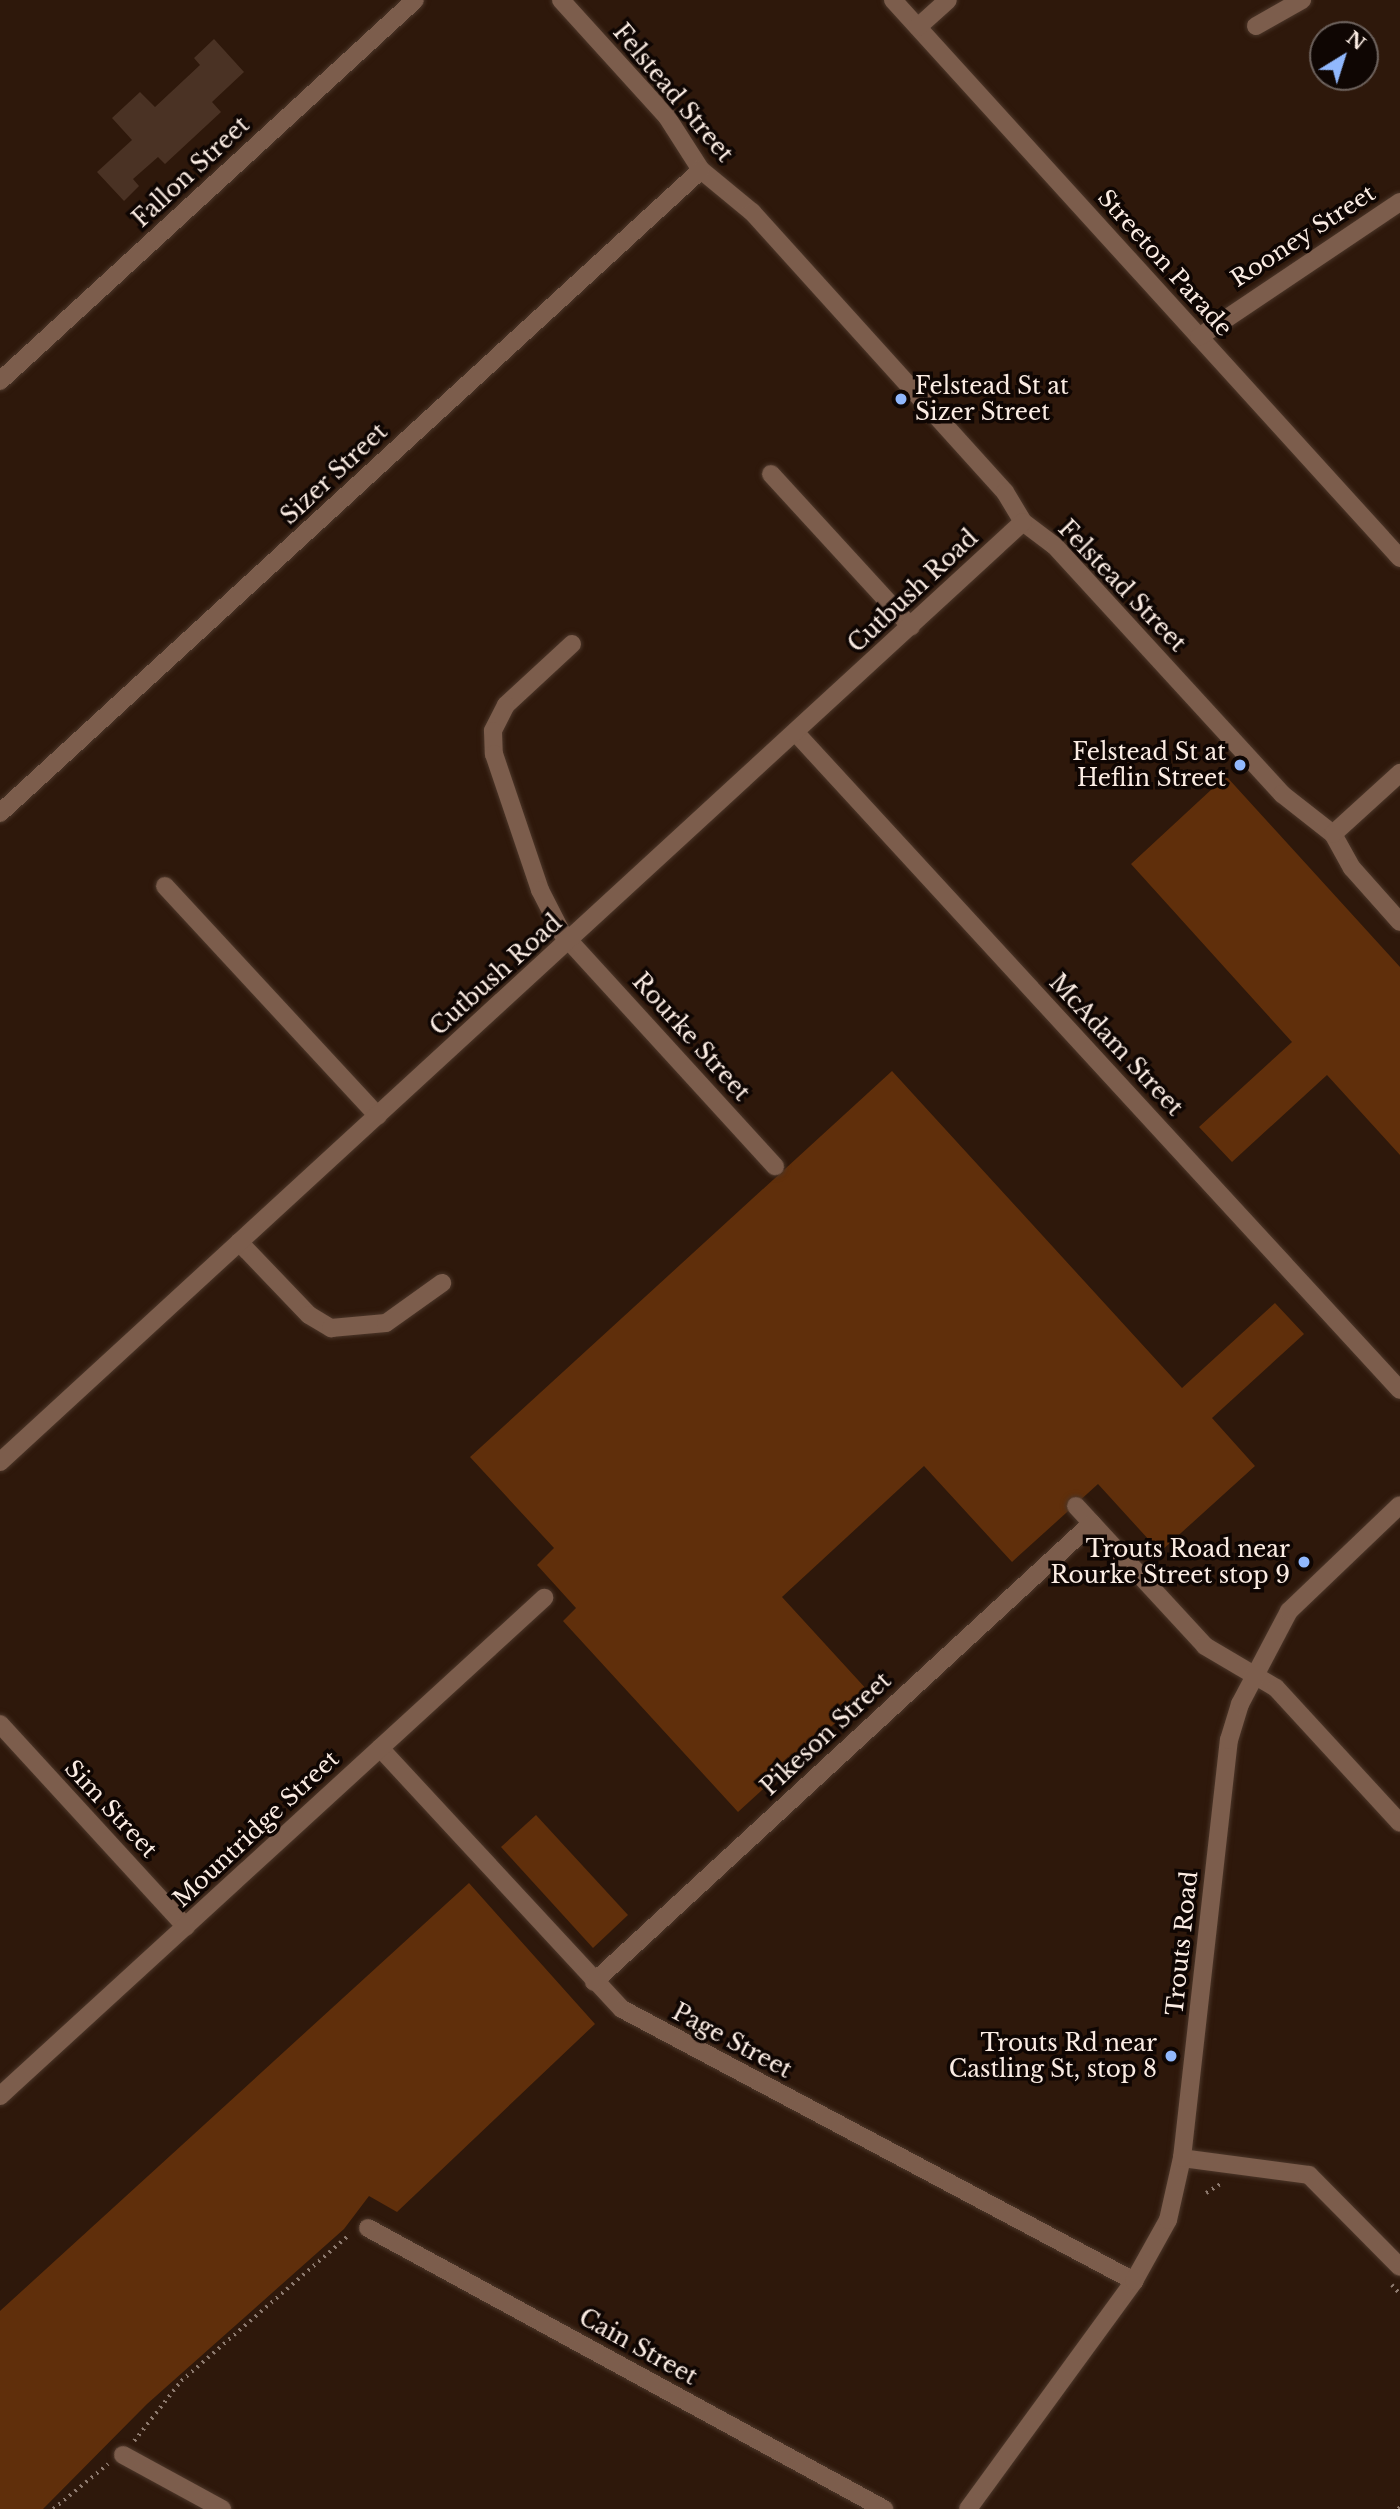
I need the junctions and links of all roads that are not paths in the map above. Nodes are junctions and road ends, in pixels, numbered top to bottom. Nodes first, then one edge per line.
1 (415, 0) edge
2 (561, 0) edge
3 (893, 0) edge
4 (948, 0) edge
5 (1302, 0) edge
6 (1256, 26) dead end
7 (918, 27) junction
8 (701, 170) junction
9 (1400, 202) edge
10 (1199, 337) junction
11 (0, 381) edge
12 (771, 474) dead end
13 (1023, 522) junction
14 (1400, 558) edge
15 (911, 627) junction
16 (572, 644) dead end
17 (796, 733) junction
18 (1400, 773) edge
19 (0, 813) edge
20 (1333, 834) junction
21 (165, 886) dead end
22 (1400, 922) edge
23 (570, 942) junction
24 (378, 1116) junction
25 (775, 1166) dead end
26 (239, 1242) junction
27 (442, 1283) dead end
28 (1400, 1390) edge
29 (0, 1462) edge
30 (1400, 1505) edge
31 (1076, 1506) dead end
32 (1092, 1523) junction
33 (544, 1598) dead end
34 (1252, 1674) junction
35 (0, 1724) edge
36 (380, 1748) junction
37 (1400, 1823) edge
38 (186, 1927) junction
39 (594, 1982) junction
40 (0, 2096) edge
41 (1182, 2158) junction
42 (369, 2228) road end
43 (1400, 2267) edge
44 (1134, 2281) junction
45 (123, 2455) road end
46 (222, 2509) edge
47 (884, 2509) edge
48 (968, 2509) edge

1 - 11 street, Fallon Street
2 - 8 street, Felstead Street
3 - 7 street, Streeton Parade
4 - 7 street
5 - 6 street
7 - 10 street, Streeton Parade
8 - 13 street, Felstead Street
8 - 19 street, Sizer Street
9 - 10 street, Rooney Street
10 - 14 street, Streeton Parade
12 - 15 street
13 - 15 street, Cutbush Road
13 - 20 street, Felstead Street
15 - 17 street, Cutbush Road
16 - 23 street, Rourke Street
17 - 23 street, Cutbush Road
17 - 28 street, McAdam Street
18 - 20 street
20 - 22 street, Felstead Street
21 - 24 street
23 - 24 street, Cutbush Road
23 - 25 street, Rourke Street
24 - 26 street, Cutbush Road
26 - 27 street
26 - 29 street, Cutbush Road
30 - 34 street, Trouts Road
31 - 32 street
32 - 34 street
32 - 39 street, Pikeson Street
33 - 36 street, Mountridge Street
34 - 37 street
34 - 41 street, Trouts Road
35 - 38 street, Sim Street
36 - 38 street, Mountridge Street
36 - 39 street, Page Street
38 - 40 street, Mountridge Street
39 - 44 street, Page Street
41 - 43 street
41 - 44 street, Trouts Road
42 - 47 street, Cain Street
44 - 48 street, Trouts Road
45 - 46 street

